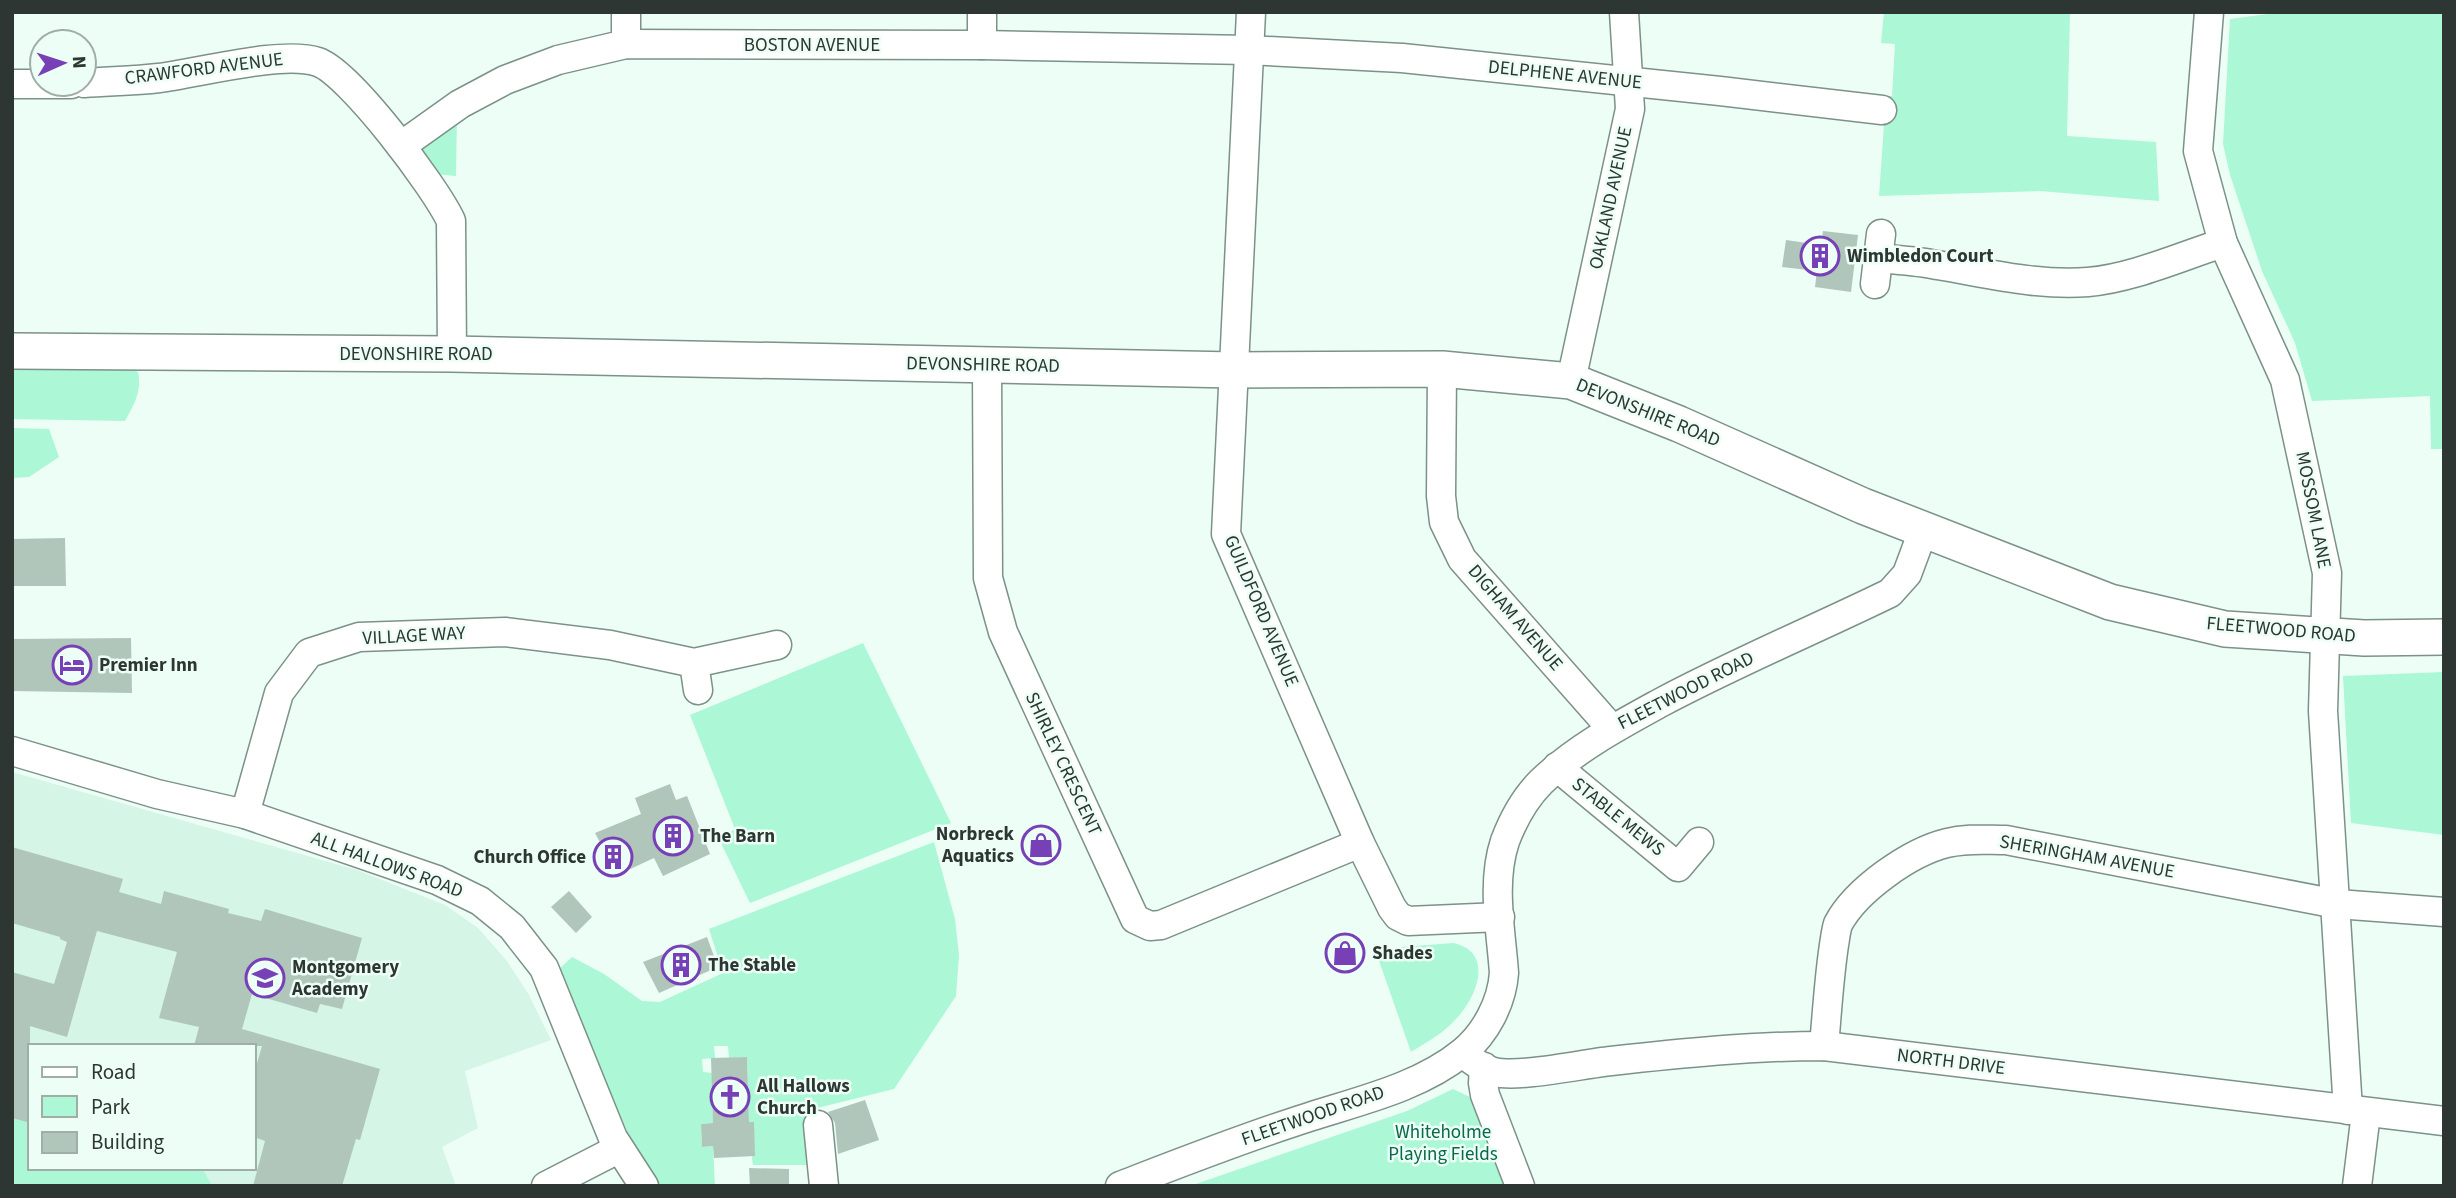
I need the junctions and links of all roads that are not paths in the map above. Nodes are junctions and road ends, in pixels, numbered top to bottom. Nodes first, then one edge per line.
1 (626, 12) edge
2 (982, 12) edge
3 (1251, 12) edge
4 (1624, 12) edge
5 (2209, 12) edge
6 (626, 44) junction
7 (982, 45) junction
8 (1248, 50) junction
9 (1629, 81) junction
10 (98, 82) edge
11 (1882, 110) dead end
12 (401, 146) junction
13 (2222, 243) junction
14 (1878, 259) dead end
15 (12, 351) edge
16 (452, 354) junction
17 (987, 365) junction
18 (1442, 369) junction
19 (1234, 370) junction
20 (1571, 381) junction
21 (1923, 531) junction
22 (2324, 636) junction
23 (2444, 637) edge
24 (777, 645) dead end
25 (1612, 729) junction
26 (12, 751) edge
27 (1557, 768) junction
28 (245, 814) junction
29 (1699, 842) dead end
30 (1360, 843) junction
31 (2337, 904) junction
32 (2444, 912) edge
33 (1500, 917) junction
34 (1824, 1046) junction
35 (1473, 1060) junction
36 (2357, 1112) junction
37 (2444, 1121) edge
38 (818, 1125) dead end
39 (618, 1149) junction
40 (546, 1186) edge
41 (644, 1186) edge
42 (824, 1186) edge
43 (1120, 1186) edge
44 (1520, 1186) edge
45 (2357, 1186) edge

1 - 6 street
2 - 7 street
3 - 8 street, GUILDFORD AVENUE
4 - 9 street, OAKLAND AVENUE
5 - 13 street, MOSSOM LANE
6 - 7 street, BOSTON AVENUE
6 - 12 street, BOSTON AVENUE
7 - 8 street, BOSTON AVENUE
8 - 9 street, DELPHENE AVENUE
8 - 19 street, GUILDFORD AVENUE
9 - 11 street, DELPHENE AVENUE
9 - 20 street, OAKLAND AVENUE
10 - 12 street, CRAWFORD AVENUE
12 - 16 street, CRAWFORD AVENUE
13 - 14 street
13 - 22 street, MOSSOM LANE
15 - 16 main road, DEVONSHIRE ROAD
16 - 17 main road, DEVONSHIRE ROAD
17 - 19 main road, DEVONSHIRE ROAD
17 - 30 street, SHIRLEY CRESCENT
18 - 19 main road, DEVONSHIRE ROAD
18 - 20 main road, DEVONSHIRE ROAD
18 - 25 street, DIGHAM AVENUE
19 - 30 street, GUILDFORD AVENUE
20 - 21 main road, DEVONSHIRE ROAD
21 - 22 main road, FLEETWOOD ROAD
21 - 25 street, FLEETWOOD ROAD
22 - 23 main road, FLEETWOOD ROAD
22 - 31 street, MOSSOM LANE
24 - 28 street, VILLAGE WAY
25 - 27 street, FLEETWOOD ROAD
26 - 28 street, ALL HALLOWS ROAD
27 - 29 street, STABLE MEWS
27 - 33 street, FLEETWOOD ROAD
28 - 39 street, ALL HALLOWS ROAD
30 - 33 street, GUILDFORD AVENUE
31 - 32 street, SHERINGHAM AVENUE
31 - 34 street, SHERINGHAM AVENUE
31 - 36 street, MOSSOM LANE
33 - 35 street, FLEETWOOD ROAD
34 - 35 street, NORTH DRIVE
34 - 36 street, NORTH DRIVE
35 - 43 street, FLEETWOOD ROAD
35 - 44 street
36 - 37 street, NORTH DRIVE
36 - 45 street, MOSSOM LANE
38 - 42 street
39 - 40 street
39 - 41 street, ALL HALLOWS ROAD

